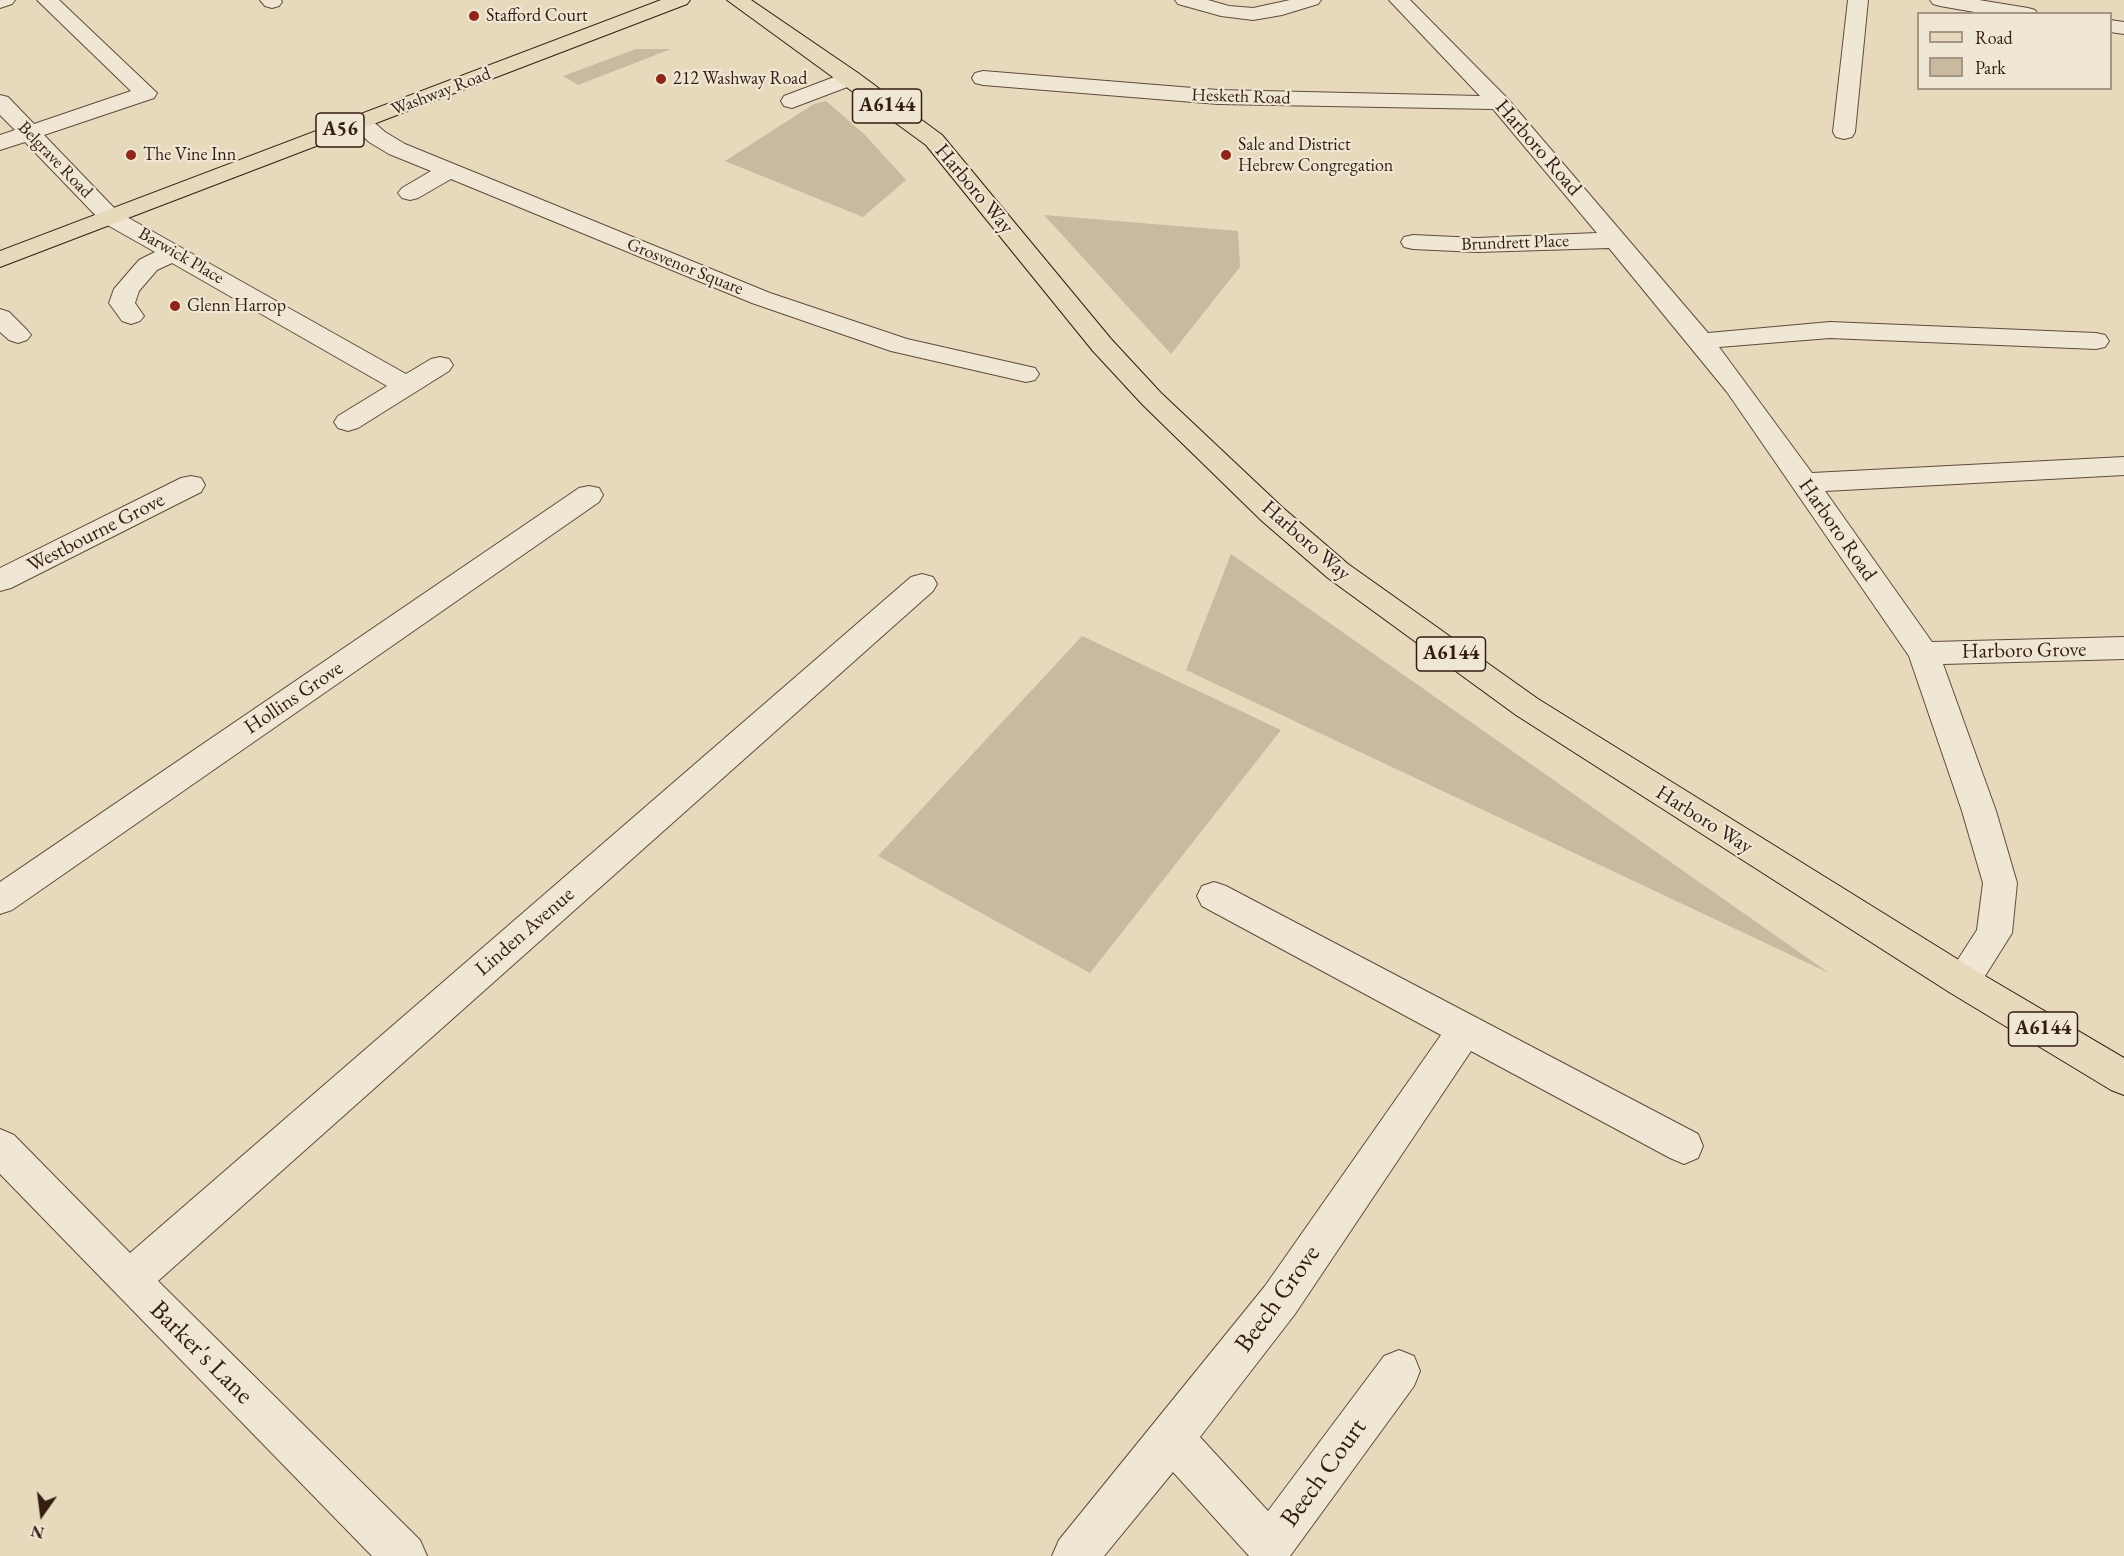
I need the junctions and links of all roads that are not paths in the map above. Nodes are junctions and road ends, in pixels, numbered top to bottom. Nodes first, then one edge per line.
1 (5, 0) edge
2 (47, 0) edge
3 (680, 0) edge
4 (737, 0) edge
5 (1185, 0) edge
6 (1311, 0) edge
7 (1399, 0) edge
8 (1858, 0) edge
9 (1940, 0) edge
10 (0, 2) edge
11 (2015, 12) edge
12 (850, 78) junction
13 (983, 78) dead end
14 (792, 101) dead end
15 (0, 102) edge
16 (1499, 103) junction
17 (360, 122) junction
18 (1844, 132) dead end
19 (29, 133) junction
20 (0, 142) edge
21 (448, 171) junction
22 (410, 193) dead end
23 (110, 217) junction
24 (1617, 240) junction
25 (1413, 242) dead end
26 (175, 252) junction
27 (0, 260) edge
28 (131, 316) dead end
29 (0, 317) edge
30 (18, 335) dead end
31 (1701, 341) junction
32 (2096, 341) dead end
33 (440, 365) dead end
34 (1026, 374) dead end
35 (407, 386) junction
36 (348, 422) dead end
37 (2124, 466) edge
38 (1804, 483) junction
39 (191, 485) dead end
40 (589, 495) dead end
41 (0, 581) edge
42 (922, 584) dead end
43 (2124, 648) edge
44 (1924, 653) junction
45 (1214, 896) dead end
46 (0, 900) edge
47 (1962, 981) junction
48 (1465, 1030) junction
49 (2124, 1078) edge
50 (1684, 1146) dead end
51 (7, 1166) edge
52 (129, 1280) junction
53 (1399, 1371) dead end
54 (1172, 1438) junction
55 (404, 1556) edge
56 (1075, 1556) edge

1 - 10 street
2 - 19 street
3 - 17 main road, Washway Road / A56
4 - 12 main road, Harboro Way / A6144
5 - 6 street
7 - 16 street, Harboro Road
8 - 18 street
9 - 11 street
12 - 14 street
12 - 47 main road, Harboro Way / A6144
13 - 16 street, Hesketh Road
15 - 19 street, Belgrave Road
16 - 24 street, Harboro Road
17 - 21 street, Grosvenor Square
17 - 23 main road, Washway Road / A56
19 - 20 street
19 - 23 street, Belgrave Road
21 - 22 street
21 - 34 street, Grosvenor Square
23 - 26 street, Barwick Place
23 - 27 main road, Washway Road / A56
24 - 25 street, Brundrett Place
24 - 31 street, Harboro Road
26 - 28 street
26 - 35 street, Barwick Place
29 - 30 street
31 - 32 street
31 - 38 street, Harboro Road
33 - 35 street
35 - 36 street
37 - 38 street
38 - 44 street, Harboro Road
39 - 41 street, Westbourne Grove
40 - 46 street, Hollins Grove
42 - 52 street, Linden Avenue
43 - 44 street, Harboro Grove
44 - 47 street, Harboro Road
45 - 48 street
47 - 49 main road, A6144
48 - 50 street
48 - 54 street, Beech Grove
51 - 52 street, Barker's Lane
52 - 55 street, Barker's Lane
53 - 54 street, Beech Court
54 - 56 street, Beech Grove

